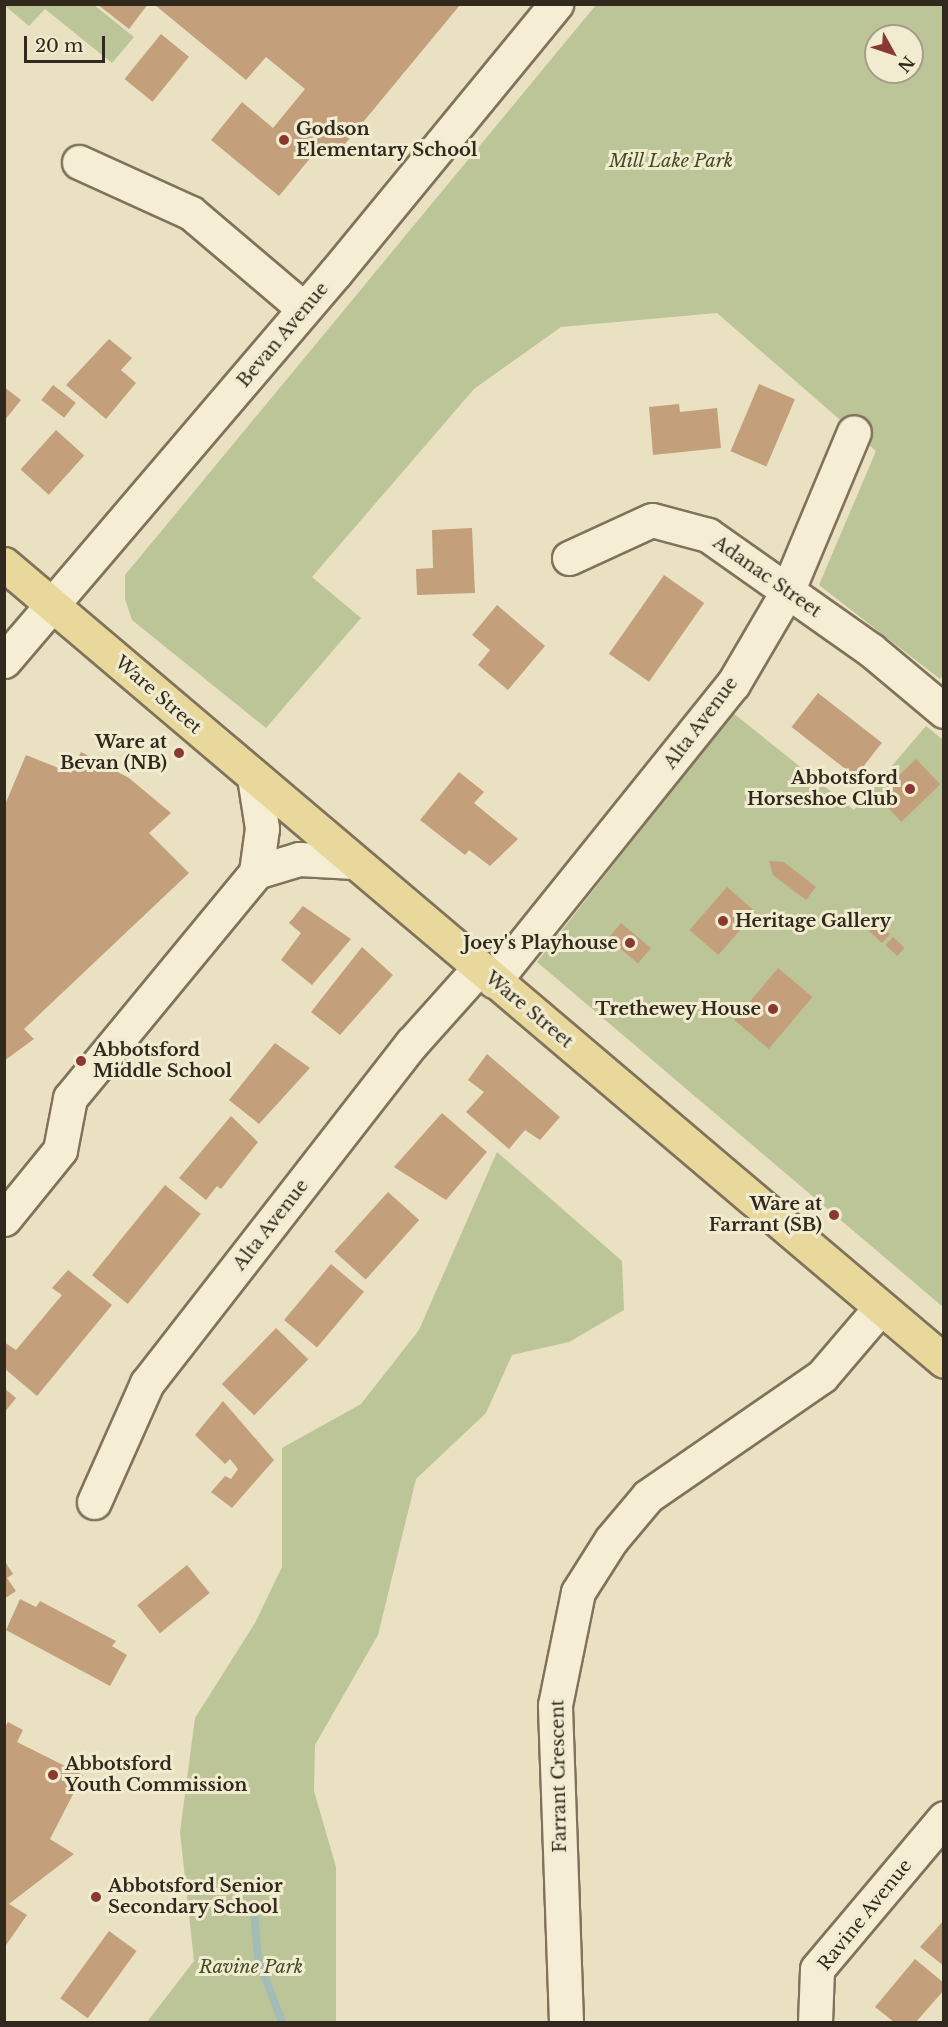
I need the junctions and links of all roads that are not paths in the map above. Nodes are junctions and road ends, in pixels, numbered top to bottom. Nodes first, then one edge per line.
1 (556, 4) edge
2 (79, 162) dead end
3 (304, 309) junction
4 (854, 432) dead end
5 (568, 558) dead end
6 (4, 564) edge
7 (787, 592) junction
8 (54, 606) junction
9 (4, 661) edge
10 (944, 711) edge
11 (254, 777) junction
12 (354, 862) junction
13 (256, 872) junction
14 (487, 974) junction
15 (4, 1219) edge
16 (880, 1308) junction
17 (944, 1361) edge
18 (94, 1502) dead end
19 (944, 1818) edge
20 (566, 2022) edge
21 (815, 2022) edge

1 - 3 street, Bevan Avenue
2 - 3 street
3 - 8 street, Bevan Avenue
4 - 7 street, Alta Avenue
5 - 7 street, Adanac Street
6 - 8 main road, Ware Street
7 - 10 street, Adanac Street
7 - 14 street, Alta Avenue
8 - 9 street, Bevan Avenue
8 - 11 main road, Ware Street
11 - 12 main road, Ware Street
11 - 13 street
12 - 13 street
12 - 14 main road, Ware Street
13 - 15 street
14 - 16 main road, Ware Street
14 - 18 street, Alta Avenue
16 - 17 main road, Ware Street
16 - 20 street, Farrant Crescent
19 - 21 street, Ravine Avenue

